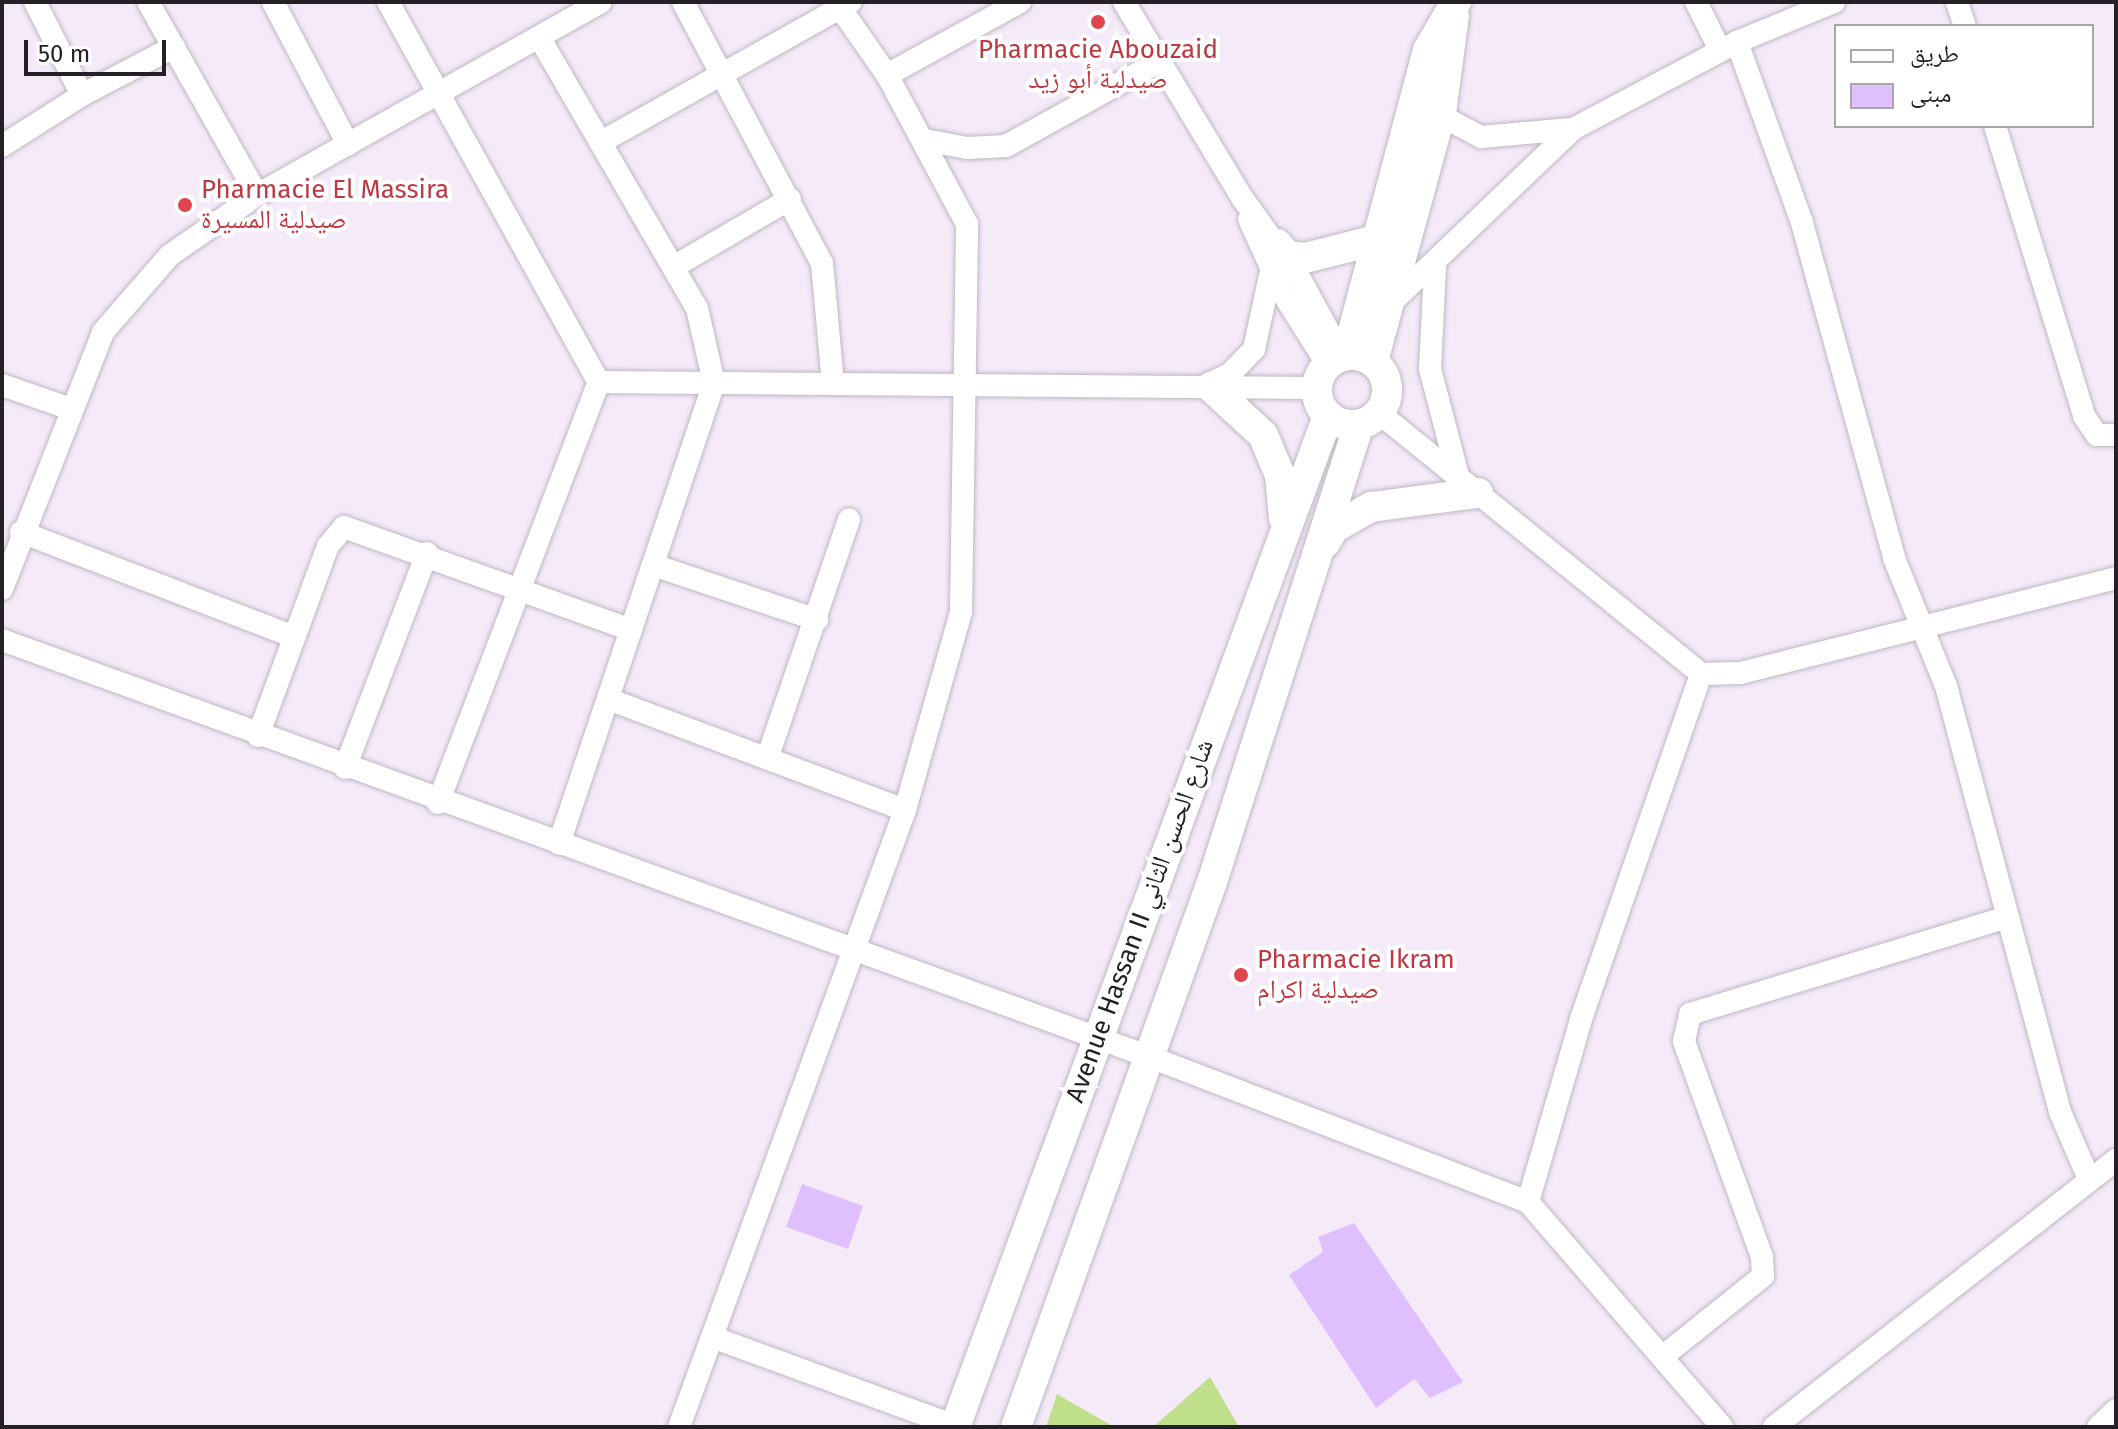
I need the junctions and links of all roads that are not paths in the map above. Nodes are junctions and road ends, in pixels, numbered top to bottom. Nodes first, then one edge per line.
1 (35, 2) edge
2 (148, 2) edge
3 (273, 2) edge
4 (388, 2) edge
5 (683, 2) edge
6 (1020, 2) edge
7 (1124, 2) edge
8 (1696, 2) edge
9 (1834, 2) edge
10 (1957, 2) edge
11 (589, 5) edge
12 (846, 6) edge
13 (1964, 24) edge
14 (539, 37) junction
15 (1728, 46) junction
16 (174, 47) junction
17 (1158, 62) junction
18 (723, 74) junction
19 (887, 75) junction
20 (439, 93) junction
21 (82, 95) junction
22 (1428, 110) junction
23 (1996, 128) edge
24 (1573, 129) junction
25 (925, 140) junction
26 (603, 141) junction
27 (3, 144) edge
28 (348, 144) junction
29 (257, 195) junction
30 (790, 199) junction
31 (1376, 240) junction
32 (1274, 257) junction
33 (675, 266) junction
34 (1435, 267) junction
35 (1391, 303) junction
36 (1341, 365) junction
37 (599, 382) junction
38 (714, 383) junction
39 (833, 384) junction
40 (2, 385) edge
41 (963, 385) junction
42 (1204, 387) junction
43 (68, 408) junction
44 (1328, 416) junction
45 (1369, 419) junction
46 (2116, 435) edge
47 (1468, 485) junction
48 (849, 519) dead end
49 (1284, 521) junction
50 (21, 532) junction
51 (1322, 548) junction
52 (427, 553) junction
53 (653, 565) junction
54 (2116, 578) edge
55 (520, 588) junction
56 (2, 589) edge
57 (817, 620) junction
58 (1924, 629) junction
59 (631, 630) junction
60 (295, 637) junction
61 (2, 640) edge
62 (1701, 674) junction
63 (608, 699) junction
64 (258, 736) junction
65 (768, 756) junction
66 (345, 768) junction
67 (438, 803) junction
68 (905, 810) junction
69 (559, 844) junction
70 (2007, 917) junction
71 (850, 949) junction
72 (1099, 1039) junction
73 (1150, 1057) junction
74 (2116, 1160) edge
75 (2089, 1179) junction
76 (1528, 1202) junction
77 (712, 1337) junction
78 (1662, 1357) junction
79 (2116, 1410) edge
80 (955, 1426) edge
81 (679, 1427) edge
82 (1016, 1427) edge
83 (1722, 1427) edge
84 (1774, 1427) edge
85 (2098, 1427) edge

1 - 21 street
2 - 16 street
3 - 28 street
4 - 20 street
5 - 18 street
6 - 19 street
7 - 17 street
8 - 15 street
9 - 15 street
10 - 13 street
11 - 14 street
12 - 18 street
12 - 19 street
14 - 20 street
14 - 26 street
15 - 24 street
15 - 58 street
16 - 21 street
16 - 29 street
17 - 25 street
17 - 32 street
18 - 26 street
18 - 30 street
19 - 25 street
20 - 28 street
20 - 37 street
21 - 27 street
22 - 24 street
22 - 31 street
22 - 35 street
23 - 46 street
24 - 34 street
25 - 41 street
26 - 33 street
28 - 29 street
29 - 43 street
30 - 33 street
30 - 39 street
31 - 32 street
31 - 36 street
32 - 36 street
32 - 42 street
33 - 38 street
34 - 35 street
34 - 47 street
35 - 36 street
36 - 42 street
36 - 44 street
36 - 45 street, Avenue Hassan II شارع الحسن الثاني
37 - 38 street
37 - 55 street
38 - 39 street
38 - 53 street
39 - 41 street
40 - 43 street
41 - 42 street
41 - 68 street
42 - 49 street
43 - 50 street
44 - 45 street
44 - 49 street, Avenue Hassan II شارع الحسن الثاني
45 - 47 street
45 - 51 street, Avenue Hassan II شارع الحسن الثاني
47 - 51 street
47 - 62 street
48 - 57 street
49 - 72 street, Avenue Hassan II شارع الحسن الثاني
50 - 56 street
50 - 60 street
51 - 73 street, Avenue Hassan II شارع الحسن الثاني
52 - 55 street
52 - 60 street
52 - 66 street
53 - 57 street
53 - 59 street
54 - 58 street
55 - 59 street
55 - 67 street
57 - 65 street
58 - 62 street
58 - 70 street
59 - 63 street
60 - 64 street
61 - 64 street
62 - 76 street
63 - 65 street
63 - 69 street
64 - 66 street
65 - 68 street
66 - 67 street
67 - 69 street
68 - 71 street
69 - 71 street
70 - 75 street
70 - 78 street
71 - 72 street
71 - 77 street
72 - 73 street
72 - 80 street, Avenue Hassan II شارع الحسن الثاني
73 - 76 street
73 - 82 street, Avenue Hassan II شارع الحسن الثاني
74 - 75 street
75 - 84 street
76 - 78 street
77 - 80 street
77 - 81 street
78 - 83 street
79 - 85 street

